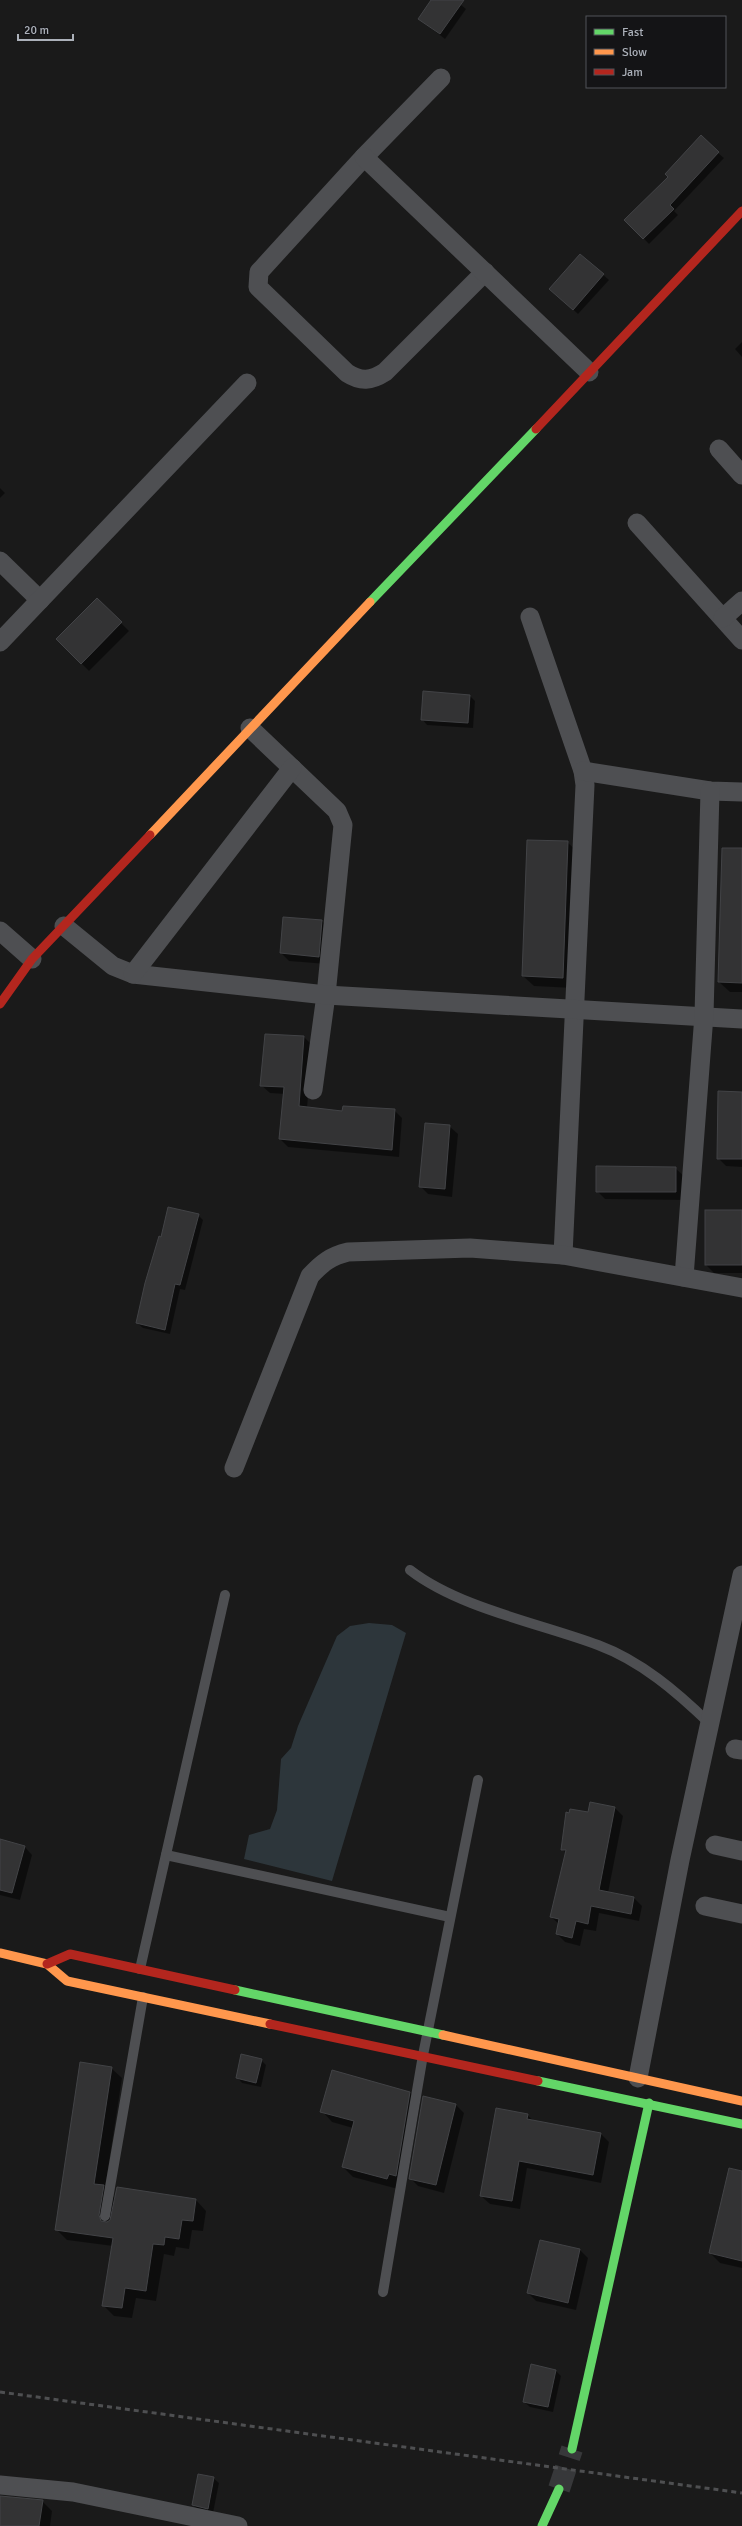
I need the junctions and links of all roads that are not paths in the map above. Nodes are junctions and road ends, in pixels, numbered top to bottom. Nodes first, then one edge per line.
1 (441, 78) dead end
2 (364, 157) junction
3 (742, 211) edge
4 (485, 272) junction
5 (589, 372) junction
6 (247, 383) dead end
7 (719, 449) dead end
8 (742, 475) edge
9 (637, 522) dead end
10 (0, 561) edge
11 (40, 600) junction
12 (742, 601) edge
13 (530, 617) dead end
14 (723, 618) junction
15 (742, 640) edge
16 (0, 642) edge
17 (260, 738) junction
18 (292, 768) junction
19 (583, 771) junction
20 (710, 791) junction
21 (742, 792) edge
22 (64, 926) junction
23 (0, 931) edge
24 (32, 959) junction
25 (134, 974) junction
26 (326, 995) junction
27 (0, 1004) edge
28 (576, 1008) junction
29 (704, 1015) junction
30 (742, 1019) edge
31 (313, 1090) dead end
32 (563, 1255) junction
33 (684, 1277) junction
34 (742, 1288) edge
35 (234, 1468) dead end
36 (410, 1570) dead end
37 (742, 1575) edge
38 (225, 1595) dead end
39 (710, 1723) junction
40 (478, 1780) dead end
41 (715, 1845) dead end
42 (742, 1851) edge
43 (166, 1855) junction
44 (705, 1906) dead end
45 (742, 1914) edge
46 (450, 1917) junction
47 (4, 1944) dead end
48 (0, 1953) edge
49 (17, 1957) junction
50 (0, 1962) edge
51 (47, 1964) junction
52 (140, 1969) junction
53 (143, 1997) junction
54 (428, 2031) junction
55 (423, 2055) junction
56 (638, 2078) junction
57 (742, 2101) edge
58 (649, 2103) junction
59 (742, 2124) edge
60 (105, 2216) dead end
61 (383, 2292) dead end
62 (572, 2449) tunnel mouth
63 (0, 2485) edge
64 (559, 2489) tunnel mouth
65 (238, 2526) edge
66 (542, 2526) edge

1 - 2 street
2 - 4 street
2 - 4 street
3 - 5 main road
4 - 5 street
5 - 17 main road
6 - 11 street
7 - 8 street
9 - 14 street
10 - 11 street
11 - 16 street
12 - 14 street
13 - 19 street
14 - 15 street
17 - 18 street
17 - 22 main road
18 - 25 street
18 - 26 street
19 - 20 street
19 - 28 street
20 - 21 street
20 - 29 street
22 - 24 main road
22 - 25 street
23 - 24 street
24 - 27 main road
25 - 26 street
26 - 28 street
26 - 31 street
28 - 29 street
28 - 32 street
29 - 30 street
29 - 33 street
32 - 33 street
32 - 35 street
33 - 34 street
36 - 39 lane
37 - 39 street
38 - 43 lane
39 - 56 street
40 - 46 lane
41 - 42 street
43 - 46 lane
43 - 52 lane
44 - 45 street
46 - 54 lane
47 - 49 main road
48 - 49 main road
49 - 50 main road
49 - 51 main road
51 - 52 main road
51 - 53 main road
52 - 54 main road
53 - 55 main road
53 - 60 lane
54 - 55 lane
54 - 56 main road
55 - 58 main road
55 - 61 lane
56 - 57 main road
58 - 59 main road
58 - 62 main road
63 - 65 street
64 - 66 main road

